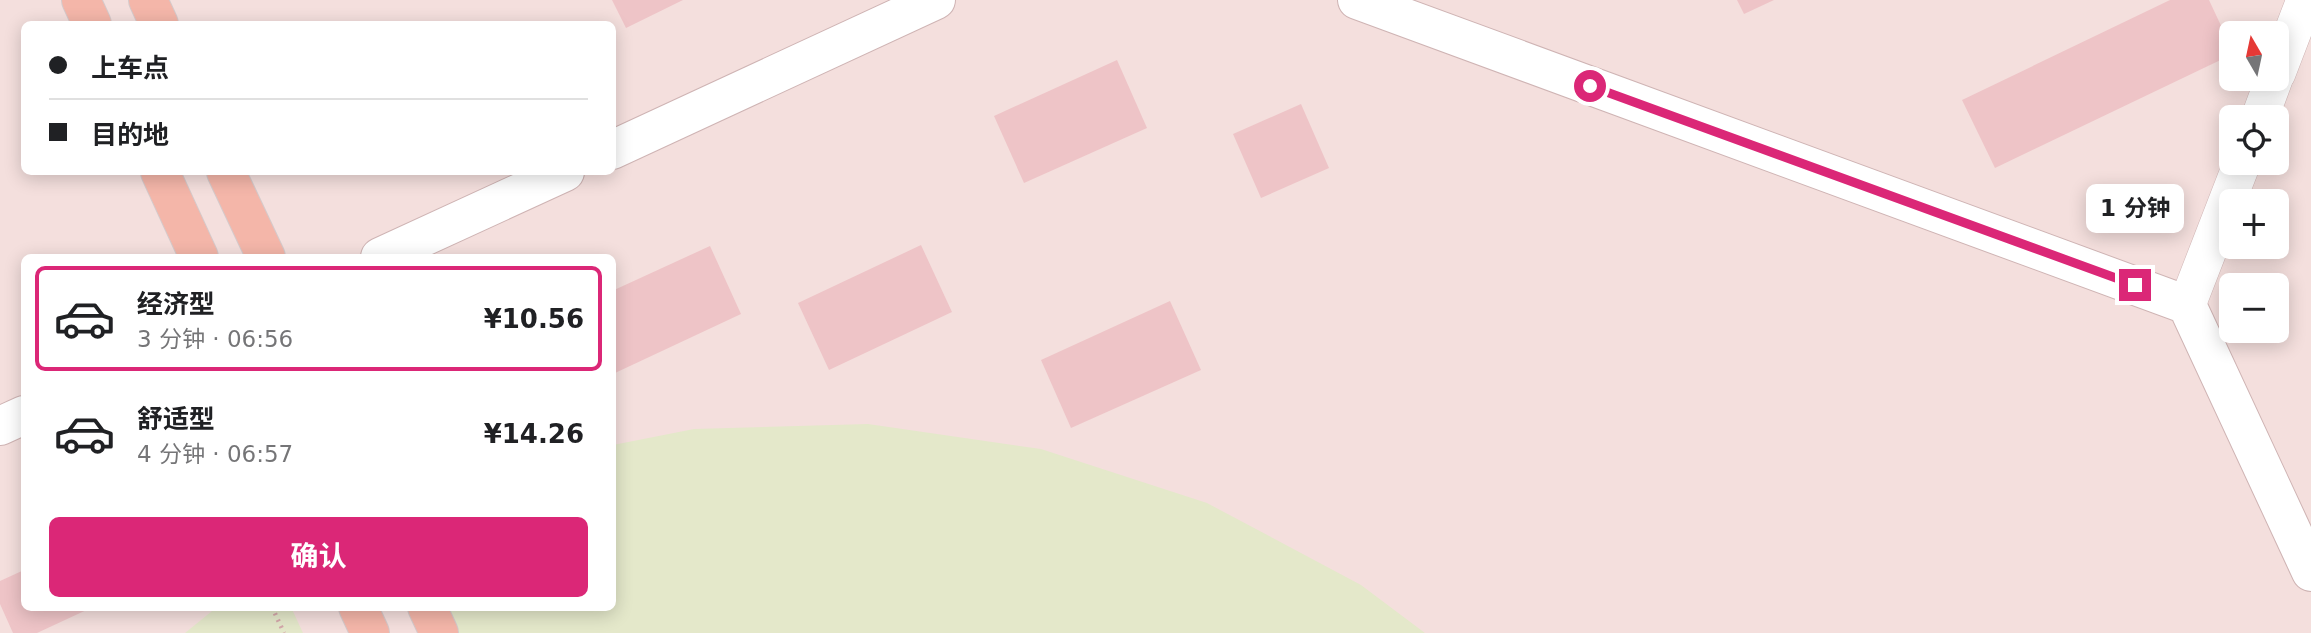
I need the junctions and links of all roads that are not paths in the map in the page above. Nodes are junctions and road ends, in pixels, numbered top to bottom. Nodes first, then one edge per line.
1 (81, 0) edge
2 (148, 0) edge
3 (936, 0) edge
4 (1357, 0) edge
5 (2305, 0) edge
6 (91, 21) edge
7 (158, 21) edge
8 (2289, 42) edge
9 (616, 148) edge
10 (161, 175) edge
11 (227, 175) edge
12 (558, 175) edge
13 (2237, 175) edge
14 (198, 254) edge
15 (265, 254) edge
16 (387, 254) edge
17 (2187, 304) junction
18 (21, 416) edge
19 (0, 426) edge
20 (2311, 572) edge
21 (360, 611) edge
22 (429, 611) edge
23 (370, 633) edge
24 (439, 633) edge

1 - 6 main road
2 - 7 main road
3 - 9 street
4 - 17 street
5 - 8 street
10 - 14 main road
11 - 15 main road
12 - 16 street
13 - 17 street
17 - 20 street
18 - 19 street
21 - 23 main road
22 - 24 main road

